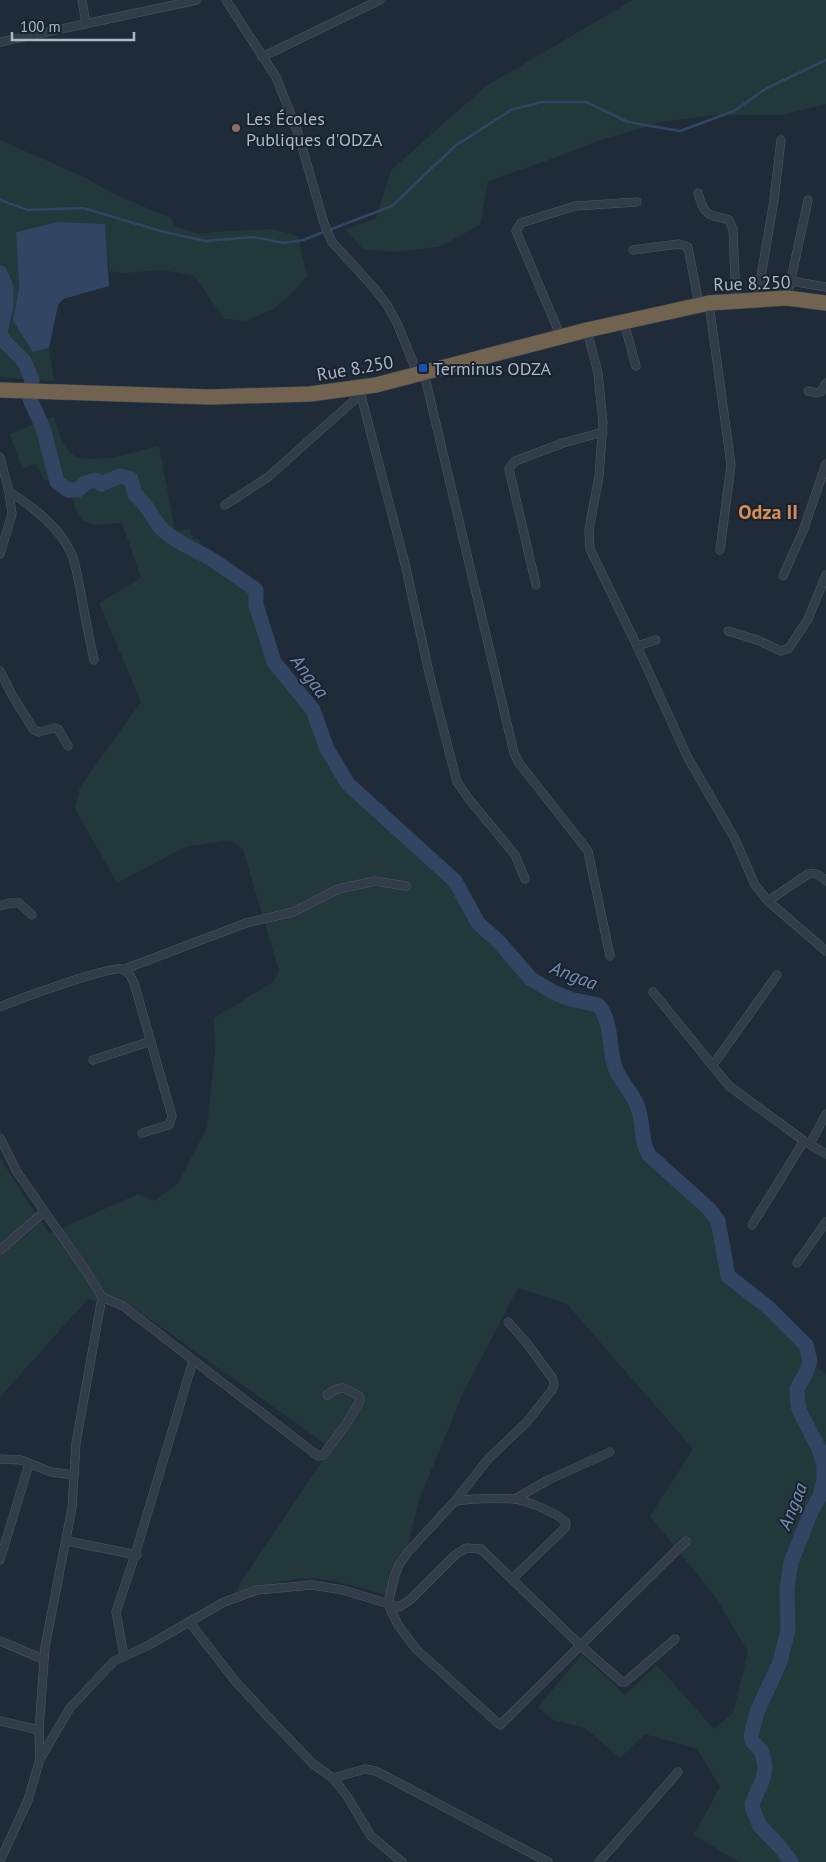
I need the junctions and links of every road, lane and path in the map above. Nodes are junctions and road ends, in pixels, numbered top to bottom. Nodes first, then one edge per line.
1 (82, 0) edge
2 (197, 0) edge
3 (380, 0) edge
4 (230, 1) edge
5 (86, 24) junction
6 (0, 42) edge
7 (262, 57) junction
8 (781, 140) dead end
9 (698, 193) dead end
10 (808, 200) dead end
11 (637, 202) dead end
12 (633, 250) dead end
13 (791, 281) junction
14 (826, 287) edge
15 (787, 298) junction
16 (757, 300) junction
17 (736, 301) junction
18 (826, 303) edge
19 (704, 304) junction
20 (624, 323) junction
21 (587, 330) junction
22 (561, 337) junction
23 (636, 366) dead end
24 (421, 374) junction
25 (826, 383) edge
26 (0, 390) edge
27 (360, 391) junction
28 (808, 391) dead end
29 (603, 432) junction
30 (0, 457) edge
31 (826, 464) edge
32 (9, 492) junction
33 (225, 505) dead end
34 (720, 550) dead end
35 (0, 554) edge
36 (826, 575) edge
37 (782, 576) dead end
38 (536, 585) dead end
39 (728, 631) dead end
40 (656, 640) dead end
41 (637, 646) junction
42 (94, 660) dead end
43 (0, 671) edge
44 (68, 746) dead end
45 (525, 878) dead end
46 (826, 881) edge
47 (406, 886) dead end
48 (768, 901) junction
49 (0, 906) edge
50 (32, 915) dead end
51 (826, 951) edge
52 (610, 956) dead end
53 (125, 969) junction
54 (777, 975) dead end
55 (653, 992) dead end
56 (0, 1007) edge
57 (151, 1041) junction
58 (93, 1060) dead end
59 (713, 1065) junction
60 (826, 1114) edge
61 (142, 1133) dead end
62 (0, 1138) edge
63 (807, 1142) junction
64 (826, 1154) edge
65 (44, 1212) junction
66 (826, 1222) edge
67 (752, 1225) dead end
68 (0, 1250) edge
69 (797, 1263) dead end
70 (102, 1297) junction
71 (508, 1322) dead end
72 (193, 1360) junction
73 (327, 1395) dead end
74 (610, 1452) dead end
75 (0, 1459) edge
76 (29, 1464) junction
77 (74, 1475) junction
78 (515, 1499) junction
79 (455, 1501) junction
80 (67, 1541) junction
81 (686, 1541) dead end
82 (136, 1555) junction
83 (0, 1560) edge
84 (512, 1579) junction
85 (388, 1604) junction
86 (190, 1623) junction
87 (675, 1640) dead end
88 (0, 1641) edge
89 (581, 1646) junction
90 (124, 1656) junction
91 (43, 1659) junction
92 (0, 1722) edge
93 (39, 1730) junction
94 (40, 1759) junction
95 (678, 1772) dead end
96 (333, 1778) junction
97 (0, 1861) edge
98 (402, 1862) edge
99 (548, 1862) edge
100 (599, 1862) edge

1 - 5 street
2 - 5 street
3 - 7 street
4 - 7 street
5 - 6 street
7 - 24 street
8 - 16 street
9 - 17 street
10 - 13 street
11 - 22 street
12 - 19 street
13 - 14 street
13 - 15 street
15 - 16 highway, Rue 8.250
15 - 18 highway, Rue 8.250
16 - 17 highway, Rue 8.250
17 - 19 highway, Rue 8.250
19 - 20 highway, Rue 8.250
19 - 34 street
20 - 21 highway, Rue 8.250
20 - 23 street
21 - 22 highway, Rue 8.250
21 - 29 street
22 - 24 highway, Rue 8.250
24 - 27 highway, Rue 8.250
24 - 52 street
25 - 28 street
26 - 27 highway, Rue 8.250
27 - 33 street
27 - 45 street
29 - 38 street
29 - 41 street
30 - 32 street
31 - 37 street
32 - 35 street
32 - 42 street
36 - 39 street
40 - 41 street
41 - 48 street
43 - 44 street
46 - 48 street
47 - 53 street
48 - 51 street
49 - 50 street
53 - 56 street
53 - 57 street
54 - 59 street
55 - 59 street
57 - 58 street
57 - 61 street
59 - 63 street
60 - 63 street
62 - 65 street
63 - 64 street
63 - 67 street
65 - 68 street
65 - 70 street
66 - 69 street
70 - 72 street
70 - 77 street
71 - 79 street
72 - 73 street
72 - 82 street
74 - 78 street
75 - 76 street
76 - 77 street
76 - 83 street
77 - 80 street
78 - 79 street
78 - 84 street
79 - 85 street
80 - 82 street
80 - 91 street
81 - 89 street
82 - 90 street
84 - 85 street
84 - 89 street
85 - 86 street
85 - 89 street
86 - 90 street
86 - 96 street
87 - 89 street
88 - 91 street
90 - 94 street
91 - 93 street
92 - 93 street
93 - 94 street
94 - 97 street
95 - 100 street
96 - 98 street
96 - 99 street

